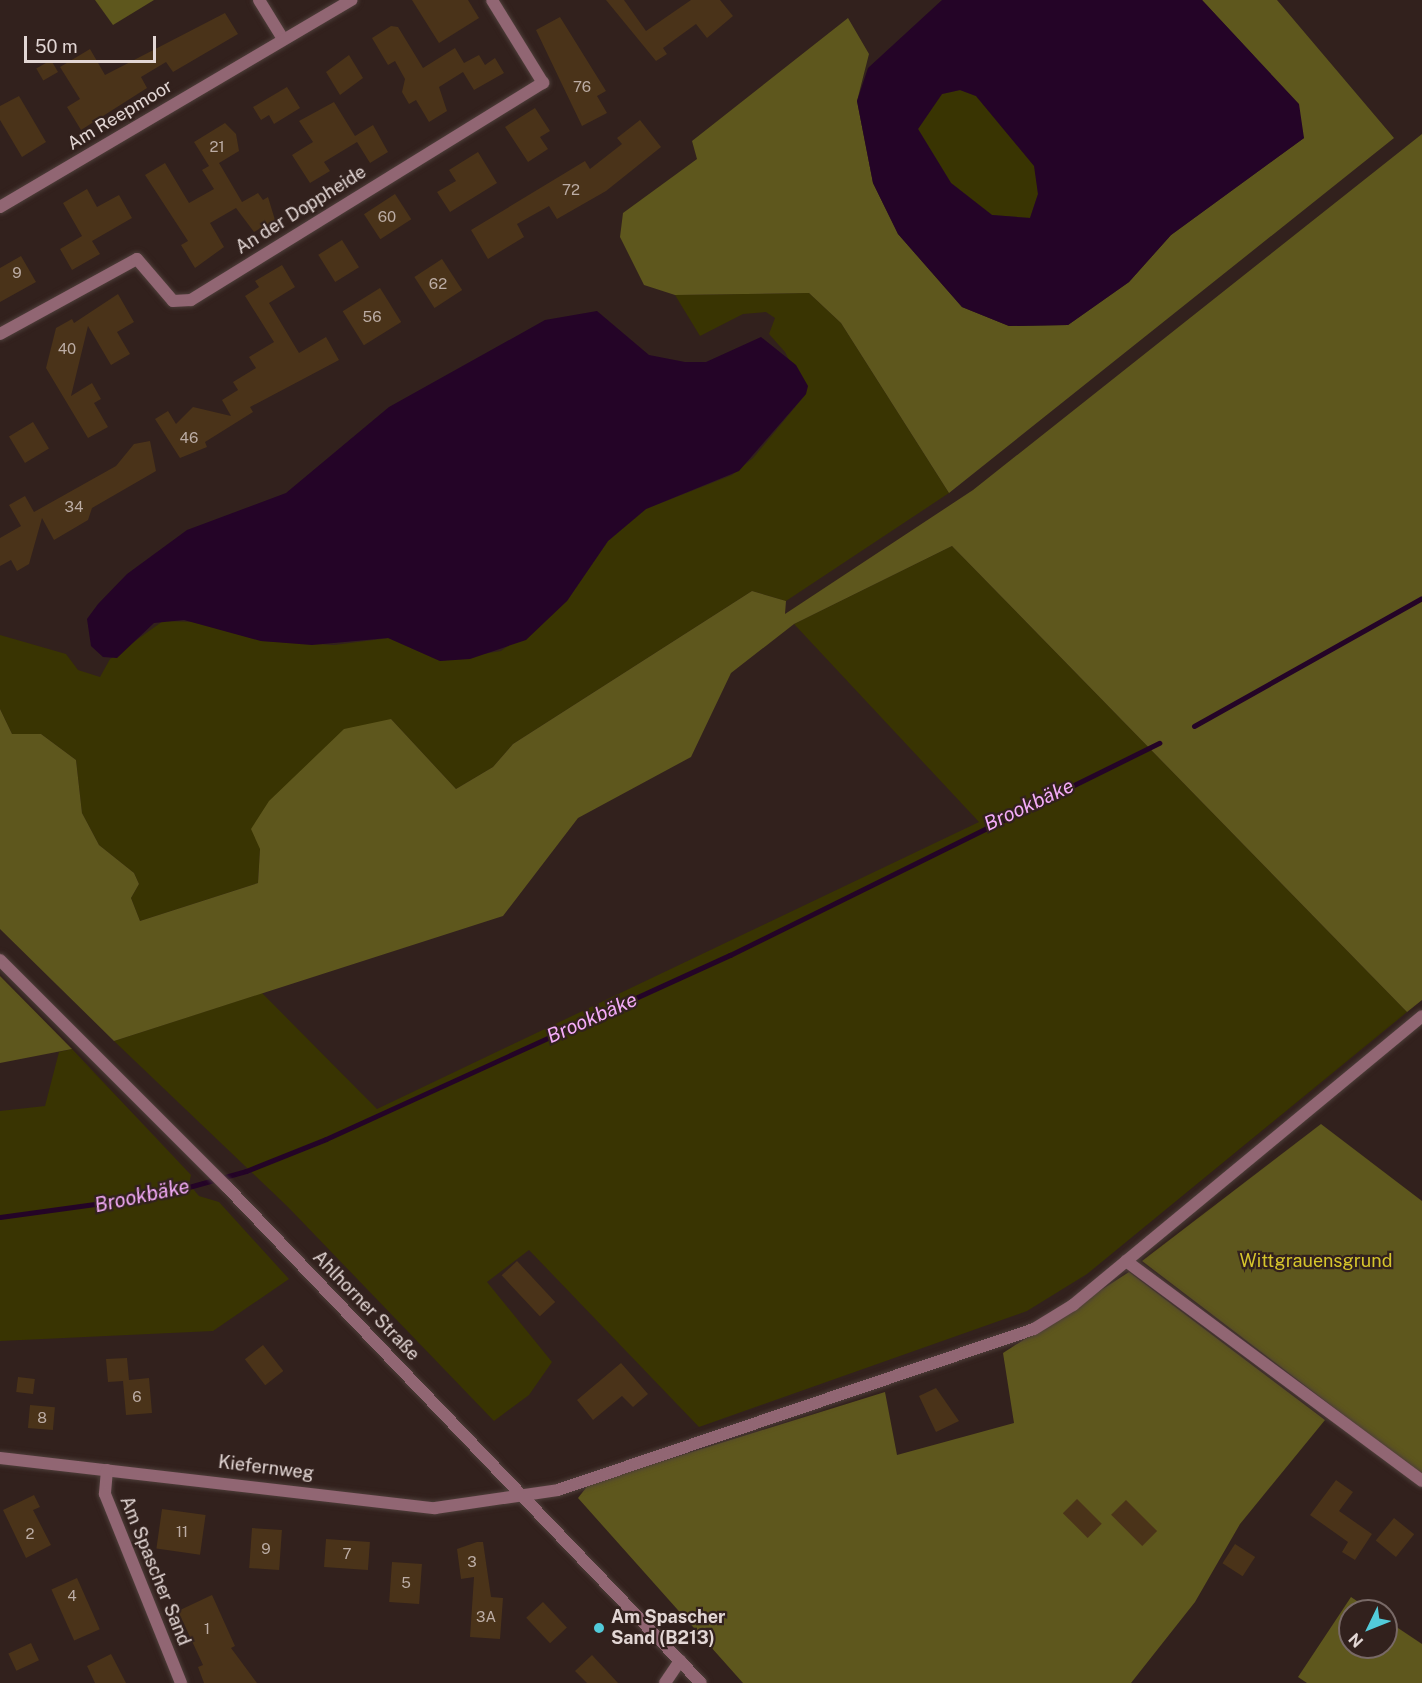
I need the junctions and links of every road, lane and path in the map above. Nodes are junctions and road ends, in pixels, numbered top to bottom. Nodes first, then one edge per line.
1 (259, 0) edge
2 (352, 0) edge
3 (492, 0) edge
4 (283, 39) junction
5 (0, 207) edge
6 (0, 334) edge
7 (0, 960) edge
8 (1422, 1016) edge
9 (1126, 1261) junction
10 (0, 1458) edge
11 (106, 1470) junction
12 (1422, 1481) edge
13 (527, 1497) junction
14 (680, 1661) junction
15 (181, 1683) edge
16 (664, 1683) edge
17 (701, 1683) edge

1 - 4 street
2 - 4 street, Am Reepmoor
3 - 6 street, An der Doppheide
4 - 5 street, Am Reepmoor
7 - 13 street, Ahlhorner Straße
8 - 9 street, Kiefernweg
9 - 12 street
9 - 13 street, Kiefernweg
10 - 11 street, Kiefernweg
11 - 13 street, Kiefernweg
11 - 15 street, Am Spascher Sand
13 - 14 street, Ahlhorner Straße
14 - 16 street
14 - 17 street, Ahlhorner Straße

